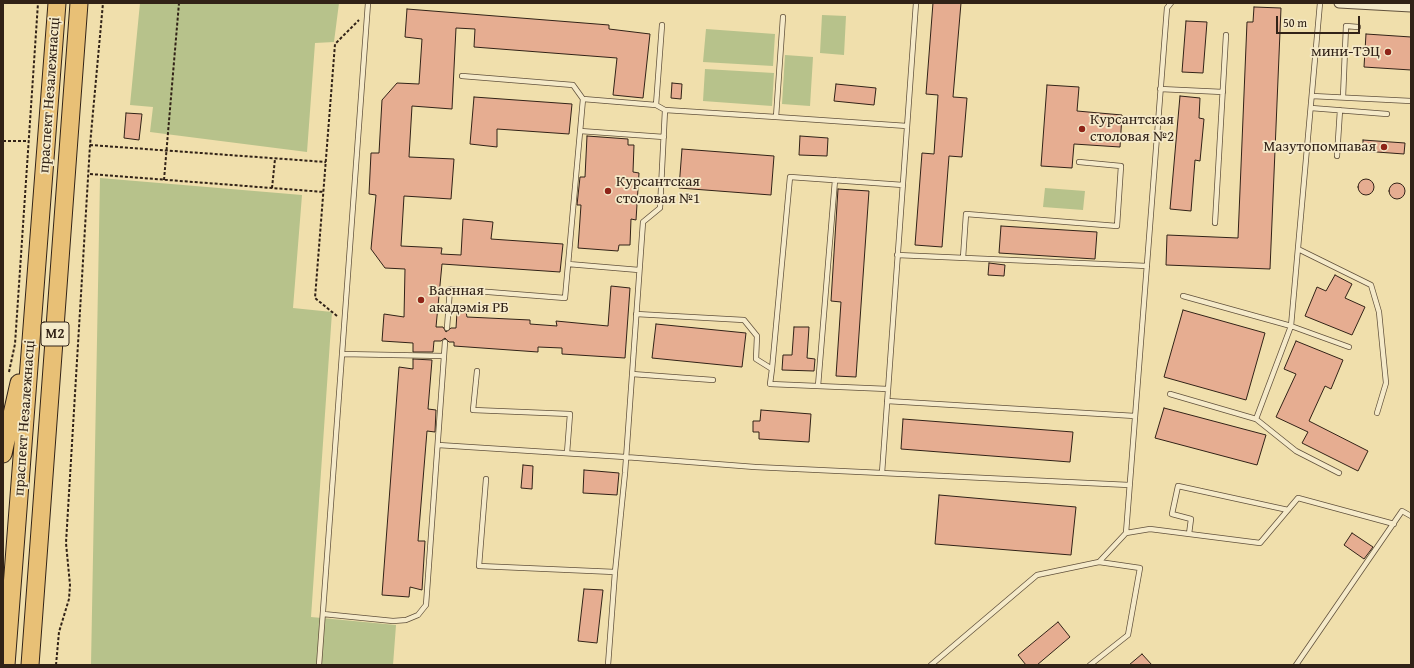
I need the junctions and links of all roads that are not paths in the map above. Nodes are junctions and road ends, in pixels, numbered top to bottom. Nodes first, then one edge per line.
1 (57, 3) edge
2 (79, 3) edge
3 (368, 3) edge
4 (916, 3) edge
5 (1171, 3) edge
6 (1320, 3) edge
7 (1339, 3) edge
8 (1364, 4) edge
9 (1411, 7) edge
10 (783, 17) dead end
11 (662, 24) dead end
12 (1358, 27) dead end
13 (1226, 35) dead end
14 (462, 76) dead end
15 (1160, 89) junction
16 (1223, 92) junction
17 (1312, 96) junction
18 (1342, 97) junction
19 (583, 99) junction
20 (1411, 101) edge
21 (656, 105) junction
22 (1311, 108) junction
23 (665, 110) junction
24 (1340, 110) junction
25 (1387, 114) dead end
26 (776, 118) junction
27 (907, 126) junction
28 (580, 131) junction
29 (664, 137) junction
30 (1336, 156) dead end
31 (1079, 162) dead end
32 (835, 180) junction
33 (903, 185) junction
34 (1215, 223) dead end
35 (1298, 249) junction
36 (897, 255) junction
37 (963, 258) junction
38 (568, 264) junction
39 (1147, 266) junction
40 (639, 270) junction
41 (1183, 296) dead end
42 (636, 314) junction
43 (32, 320) junction
44 (1291, 326) junction
45 (447, 328) dead end
46 (445, 342) dead end
47 (1349, 347) dead end
48 (342, 354) junction
49 (444, 356) junction
50 (772, 369) junction
51 (477, 371) dead end
52 (632, 374) junction
53 (713, 380) dead end
54 (818, 386) junction
55 (888, 389) junction
56 (1170, 394) dead end
57 (887, 401) junction
58 (1377, 414) dead end
59 (1135, 416) junction
60 (1256, 419) junction
61 (438, 445) junction
62 (567, 453) junction
63 (3, 454) edge
64 (625, 457) junction
65 (882, 473) junction
66 (1339, 473) dead end
67 (486, 479) dead end
68 (1129, 485) junction
69 (1288, 510) junction
70 (1411, 516) edge
71 (1394, 524) junction
72 (1126, 533) junction
73 (1189, 534) junction
74 (1099, 562) junction
75 (616, 572) junction
76 (323, 614) junction
77 (6, 665) edge
78 (30, 665) edge
79 (319, 665) edge
80 (608, 665) edge
81 (932, 665) edge
82 (1090, 665) edge
83 (1296, 665) edge

1 - 43 highway, праспект Незалежнасці / М2
2 - 78 highway, праспект Незалежнасці / М2
3 - 48 lane
4 - 27 lane
5 - 15 lane
6 - 17 lane
7 - 8 street
8 - 9 street
10 - 26 lane
11 - 21 lane
12 - 18 lane
13 - 16 lane
14 - 19 lane
15 - 16 lane
15 - 39 lane
16 - 34 lane
17 - 18 lane
17 - 22 lane
18 - 20 lane
19 - 21 lane
19 - 28 lane
21 - 23 lane
22 - 24 lane
22 - 35 lane
23 - 26 lane
23 - 29 lane
24 - 25 lane
24 - 30 lane
26 - 27 lane
27 - 33 lane
28 - 29 lane
28 - 38 lane
29 - 40 lane
31 - 37 lane
32 - 33 lane
32 - 50 lane
32 - 54 lane
33 - 36 lane
35 - 44 lane
35 - 58 lane
36 - 37 lane
36 - 55 lane
37 - 39 lane
38 - 40 lane
38 - 45 lane
39 - 59 lane
40 - 42 lane
41 - 44 lane
42 - 50 lane
42 - 52 lane
43 - 63 highway
43 - 77 highway, праспект Незалежнасці / М2
44 - 47 lane
44 - 60 lane
46 - 49 lane
48 - 49 lane
48 - 76 lane
49 - 61 lane
50 - 54 lane
51 - 62 lane
52 - 53 lane
52 - 64 lane
54 - 55 lane
55 - 57 lane
56 - 60 lane
57 - 59 lane
57 - 65 lane
59 - 68 lane
60 - 66 lane
61 - 62 lane
61 - 76 lane
62 - 64 lane
64 - 65 lane
64 - 75 lane
65 - 68 lane
67 - 75 lane
68 - 72 lane
69 - 71 lane
69 - 73 lane
69 - 73 lane
70 - 71 lane
71 - 83 lane
72 - 73 lane
72 - 74 lane
74 - 81 lane
74 - 82 lane
75 - 80 lane
76 - 79 lane

